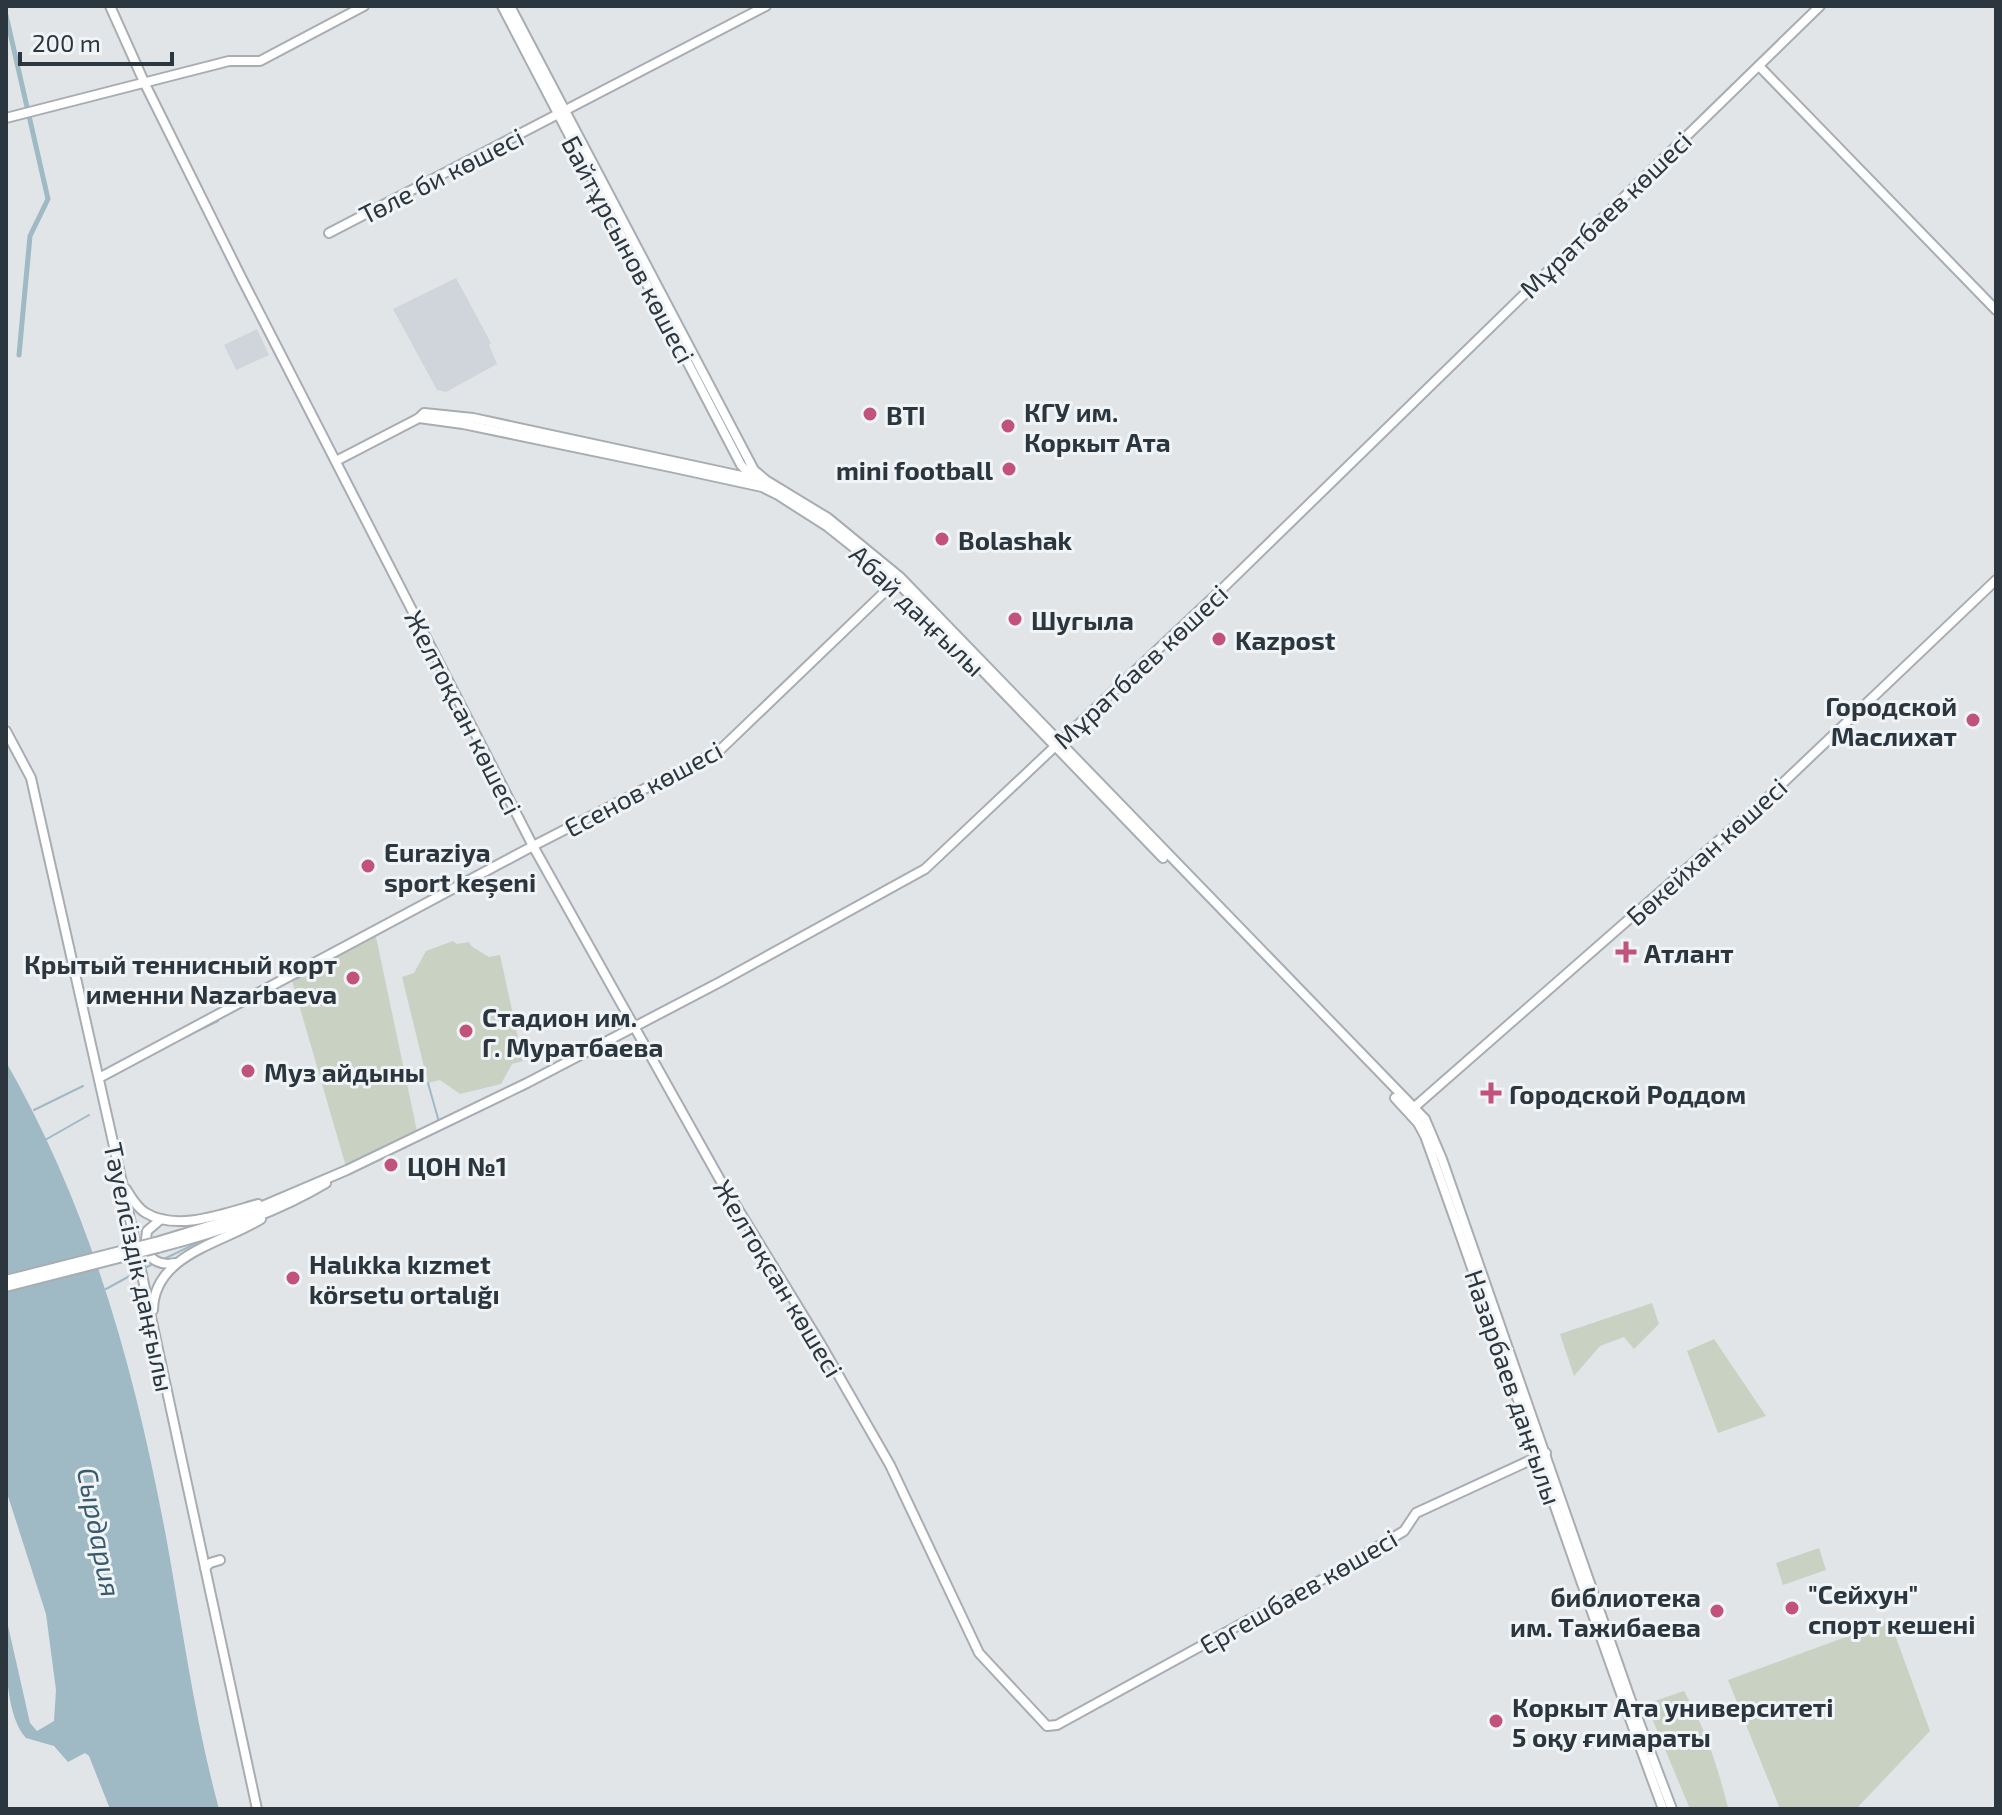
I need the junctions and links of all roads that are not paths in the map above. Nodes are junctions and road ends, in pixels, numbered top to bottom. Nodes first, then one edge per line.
1 (110, 6) edge
2 (364, 6) edge
3 (502, 6) edge
4 (510, 6) edge
5 (766, 6) edge
6 (1820, 6) edge
7 (1759, 66) junction
8 (145, 84) junction
9 (562, 113) junction
10 (6, 118) edge
11 (329, 233) dead end
12 (1996, 310) edge
13 (422, 416) junction
14 (736, 454) junction
15 (336, 461) junction
16 (726, 473) junction
17 (751, 478) junction
18 (765, 484) junction
19 (830, 525) junction
20 (1996, 580) edge
21 (896, 581) junction
22 (6, 731) edge
23 (1058, 744) junction
24 (533, 846) junction
25 (1304, 1003) joint
26 (634, 1027) junction
27 (99, 1078) junction
28 (1411, 1110) junction
29 (122, 1182) junction
30 (288, 1199) junction
31 (161, 1219) junction
32 (157, 1245) junction
33 (184, 1259) junction
34 (6, 1280) edge
35 (6, 1287) edge
36 (154, 1331) junction
37 (1543, 1455) junction
38 (220, 1560) dead end
39 (205, 1568) junction
40 (1047, 1726) joint
41 (257, 1809) edge
42 (1663, 1809) edge
43 (1672, 1809) edge

1 - 8 street, Желтоқсан көшесі
2 - 8 street
3 - 9 street, Байтұрсынов көшесі
4 - 9 street, Байтұрсынов көшесі
5 - 9 street, Төле би көшесі
6 - 7 street, Мұратбаев көшесі
7 - 12 street
7 - 23 street, Мұратбаев көшесі
8 - 10 street
8 - 15 street, Желтоқсан көшесі
9 - 11 street, Төле би көшесі
9 - 14 street, Байтұрсынов көшесі
9 - 18 street, Байтұрсынов көшесі
13 - 15 street
13 - 16 street
13 - 18 street, Абай даңғылы
14 - 16 street
14 - 17 street, Байтұрсынов көшесі
15 - 24 street, Желтоқсан көшесі
16 - 17 street
17 - 18 street
18 - 19 street, Абай даңғылы
19 - 21 street, Абай даңғылы
19 - 23 street, Абай даңғылы
20 - 28 street, Бөкейхан көшесі
21 - 23 street, Абай даңғылы
21 - 24 street, Есенов көшесі
22 - 27 street, Тәуелсіздік даңғылы
23 - 25 street, Абай даңғылы
23 - 26 street, Мұратбаев көшесі
23 - 28 street, Абай даңғылы
24 - 26 street, Желтоқсан көшесі
24 - 27 street, Есенов көшесі
25 - 28 street, Назарбаев даңғылы
26 - 30 street, Мұратбаев көшесі
26 - 40 street, Желтоқсан көшесі
27 - 29 street, Тәуелсіздік даңғылы
28 - 37 street, Назарбаев даңғылы
29 - 31 street
29 - 36 street, Тәуелсіздік даңғылы
30 - 31 street
30 - 32 street
30 - 33 street
31 - 33 street
32 - 34 street, bridge
32 - 35 street, bridge
33 - 36 street
36 - 39 street, Тәуелсіздік даңғылы
37 - 40 street, Ергешбаев көшесі
37 - 42 street, Назарбаев даңғылы
37 - 43 street, Назарбаев даңғылы
38 - 39 street
39 - 41 street, Тәуелсіздік даңғылы

